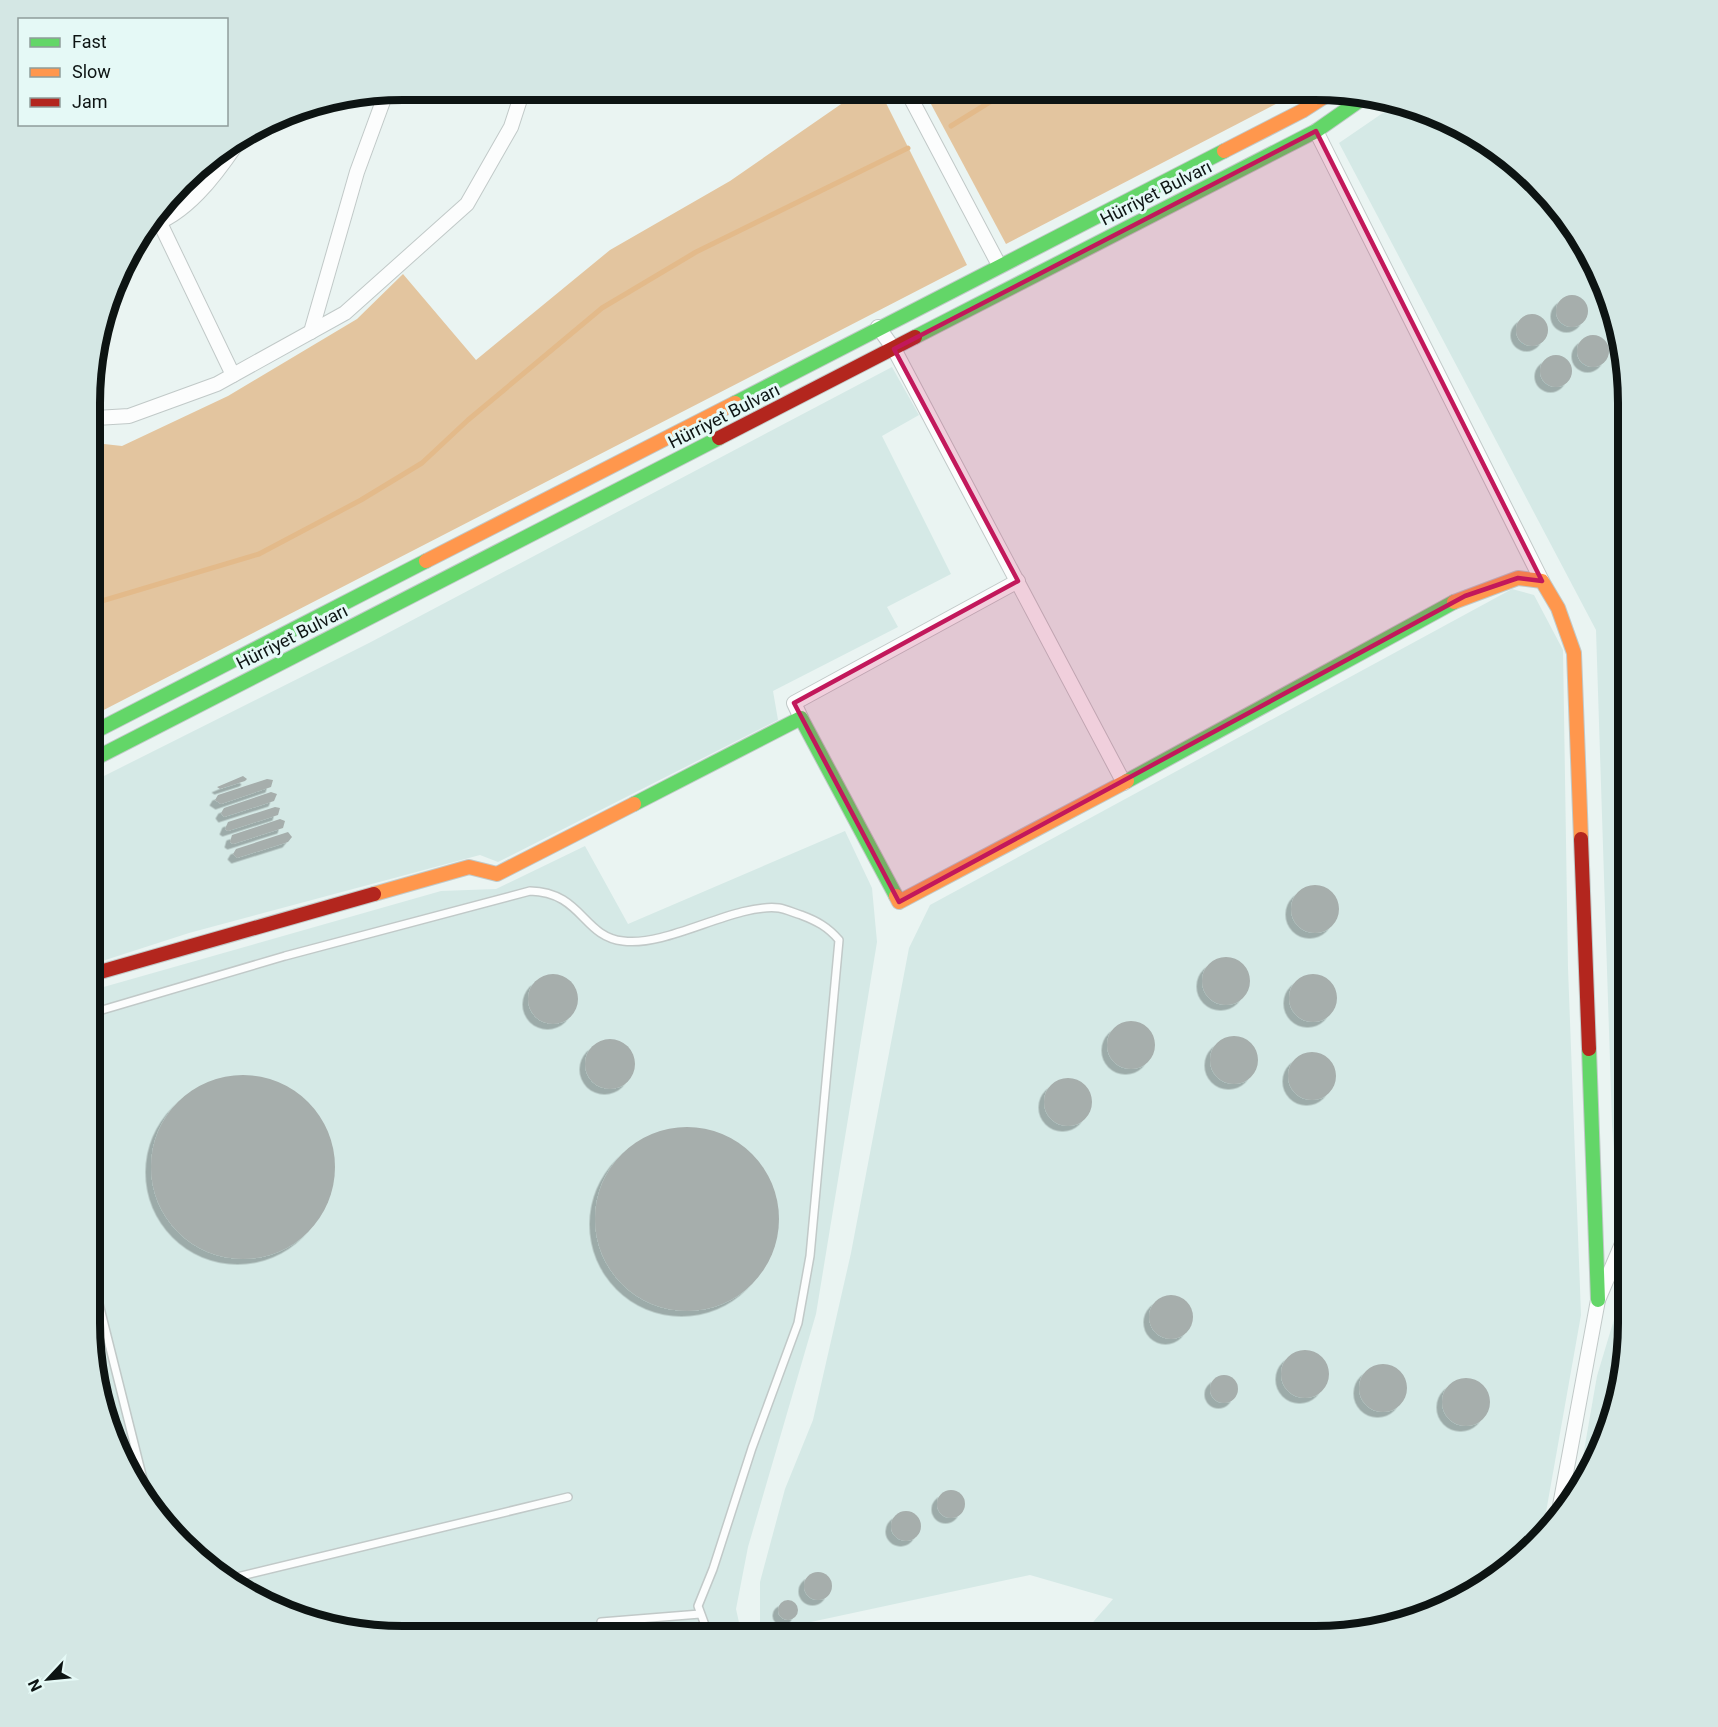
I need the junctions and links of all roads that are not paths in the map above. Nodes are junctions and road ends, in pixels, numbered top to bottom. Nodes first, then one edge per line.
1 (520, 100) edge
2 (912, 100) edge
3 (1318, 100) edge
4 (383, 101) edge
5 (1356, 103) edge
6 (1316, 131) junction
7 (228, 157) edge
8 (167, 215) edge
9 (156, 229) edge
10 (999, 265) junction
11 (878, 327) junction
12 (311, 332) junction
13 (894, 349) junction
14 (234, 375) junction
15 (100, 418) edge
16 (1018, 581) junction
17 (1542, 581) junction
18 (801, 718) junction
19 (100, 729) edge
20 (100, 756) edge
21 (1124, 783) junction
22 (100, 973) edge
23 (100, 1011) edge
24 (1618, 1253) edge
25 (1598, 1300) junction
26 (100, 1308) edge
27 (143, 1477) edge
28 (568, 1497) dead end
29 (1561, 1499) edge
30 (238, 1577) edge
31 (700, 1614) junction
32 (601, 1622) dead end
33 (705, 1626) edge

1 - 12 street
2 - 10 street
3 - 10 main road, Hürriyet Bulvarı
4 - 12 street
5 - 6 main road, Hürriyet Bulvarı
6 - 13 main road, Hürriyet Bulvarı
6 - 17 street
7 - 8 street
9 - 14 street
10 - 11 main road, Hürriyet Bulvarı
11 - 13 street
11 - 19 main road, Hürriyet Bulvarı
12 - 14 street
13 - 16 street
13 - 20 main road, Hürriyet Bulvarı
14 - 15 street
16 - 18 street
16 - 21 street
17 - 21 main road
17 - 25 main road
18 - 21 main road
18 - 22 main road
23 - 31 lane
24 - 25 street
25 - 29 street
26 - 27 lane
28 - 30 lane
31 - 32 lane
31 - 33 lane

